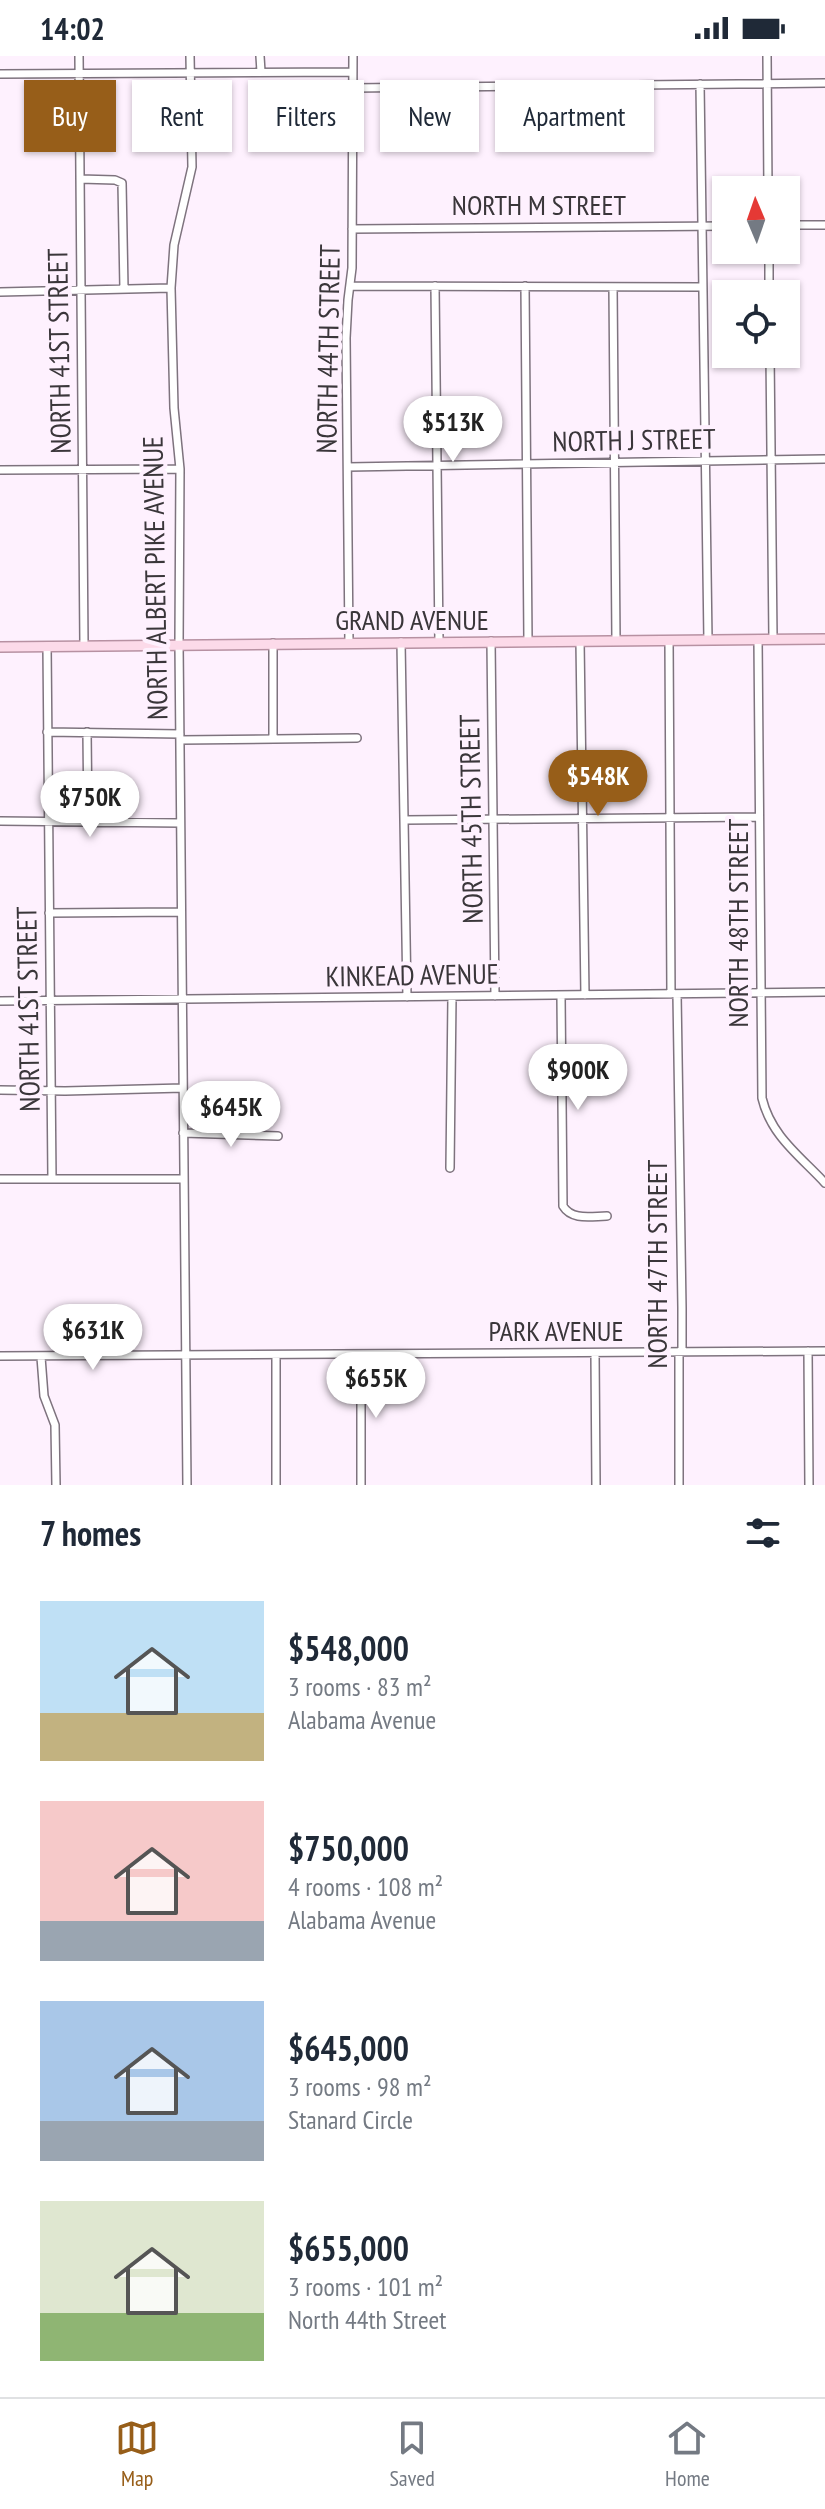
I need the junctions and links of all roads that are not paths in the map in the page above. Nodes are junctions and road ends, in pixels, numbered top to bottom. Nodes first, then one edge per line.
1 (79, 56) edge
2 (190, 56) edge
3 (260, 56) edge
4 (353, 56) edge
5 (767, 56) edge
6 (261, 72) junction
7 (353, 72) junction
8 (190, 73) junction
9 (0, 74) edge
10 (79, 74) junction
11 (353, 80) edge
12 (767, 83) junction
13 (825, 83) edge
14 (700, 84) junction
15 (364, 88) edge
16 (353, 152) edge
17 (768, 176) edge
18 (80, 179) junction
19 (800, 225) edge
20 (825, 225) edge
21 (702, 226) junction
22 (712, 226) edge
23 (352, 229) junction
24 (350, 286) junction
25 (435, 286) junction
26 (525, 286) junction
27 (613, 287) junction
28 (703, 287) junction
29 (171, 288) junction
30 (124, 289) junction
31 (80, 290) junction
32 (0, 292) edge
33 (770, 368) edge
34 (825, 459) edge
35 (771, 460) junction
36 (705, 461) junction
37 (615, 462) junction
38 (526, 464) junction
39 (438, 465) junction
40 (348, 467) junction
41 (82, 469) junction
42 (180, 469) junction
43 (0, 470) edge
44 (758, 639) junction
45 (773, 639) junction
46 (825, 639) edge
47 (616, 640) junction
48 (669, 640) junction
49 (708, 640) junction
50 (491, 641) junction
51 (528, 641) junction
52 (580, 641) junction
53 (401, 642) junction
54 (439, 642) junction
55 (273, 643) junction
56 (349, 643) junction
57 (179, 644) junction
58 (84, 645) junction
59 (47, 646) junction
60 (0, 647) edge
61 (47, 732) junction
62 (87, 732) junction
63 (180, 737) junction
64 (273, 738) junction
65 (357, 738) dead end
66 (759, 817) junction
67 (582, 818) junction
68 (670, 818) junction
69 (405, 820) junction
70 (493, 820) junction
71 (0, 821) edge
72 (48, 822) junction
73 (88, 823) junction
74 (180, 823) junction
75 (181, 912) junction
76 (49, 913) junction
77 (825, 992) edge
78 (760, 993) junction
79 (674, 994) junction
80 (585, 995) junction
81 (495, 996) junction
82 (561, 996) junction
83 (407, 997) junction
84 (452, 997) junction
85 (182, 1000) junction
86 (0, 1001) edge
87 (50, 1001) junction
88 (183, 1088) junction
89 (0, 1090) edge
90 (52, 1091) junction
91 (183, 1133) junction
92 (278, 1136) dead end
93 (450, 1168) dead end
94 (0, 1179) edge
95 (52, 1179) junction
96 (184, 1179) junction
97 (825, 1183) edge
98 (607, 1216) dead end
99 (808, 1351) junction
100 (825, 1351) edge
101 (680, 1352) junction
102 (595, 1353) junction
103 (276, 1355) junction
104 (361, 1355) junction
105 (0, 1356) edge
106 (185, 1356) junction
107 (41, 1357) junction
108 (56, 1485) edge
109 (187, 1485) edge
110 (276, 1485) edge
111 (361, 1485) edge
112 (596, 1485) edge
113 (679, 1485) edge
114 (809, 1485) edge

1 - 10 street, NORTH 41ST STREET
2 - 8 street, NORTH ALBERT PIKE AVENUE
3 - 6 street
4 - 7 street, NORTH 44TH STREET
5 - 12 street
6 - 7 street
6 - 8 street
7 - 11 street, NORTH 44TH STREET
8 - 10 street
8 - 29 street, NORTH ALBERT PIKE AVENUE
9 - 10 street
10 - 18 street, NORTH 41ST STREET
12 - 13 street
12 - 14 street
12 - 17 street
14 - 15 street
14 - 21 street
16 - 23 street, NORTH 44TH STREET
18 - 30 street
18 - 31 street, NORTH 41ST STREET
19 - 20 street
21 - 22 street, NORTH M STREET
21 - 23 street, NORTH M STREET
21 - 28 street
23 - 24 street, NORTH 44TH STREET
24 - 25 street
24 - 40 street, NORTH 44TH STREET
25 - 26 street
25 - 39 street
26 - 27 street
26 - 38 street
27 - 28 street
27 - 37 street
28 - 36 street
29 - 30 street
29 - 42 street, NORTH ALBERT PIKE AVENUE
30 - 31 street
31 - 32 street
31 - 41 street, NORTH 41ST STREET
33 - 35 street
34 - 35 street, NORTH J STREET
35 - 36 street, NORTH J STREET
35 - 45 street
36 - 37 street, NORTH J STREET
36 - 49 street
37 - 38 street, NORTH J STREET
37 - 47 street
38 - 39 street, NORTH J STREET
38 - 51 street
39 - 40 street, NORTH J STREET
39 - 54 street
40 - 56 street, NORTH 44TH STREET
41 - 42 street
41 - 43 street
41 - 58 street, NORTH 41ST STREET
42 - 57 street, NORTH ALBERT PIKE AVENUE
44 - 45 main road, GRAND AVENUE
44 - 49 main road, GRAND AVENUE
44 - 66 street, NORTH 48TH STREET
45 - 46 main road, GRAND AVENUE
47 - 48 main road, GRAND AVENUE
47 - 52 main road, GRAND AVENUE
48 - 49 main road, GRAND AVENUE
48 - 68 street, NORTH 47TH STREET
50 - 51 main road, GRAND AVENUE
50 - 54 main road, GRAND AVENUE
50 - 70 street, NORTH 45TH STREET
51 - 52 main road, GRAND AVENUE
52 - 67 street
53 - 54 main road, GRAND AVENUE
53 - 56 main road, GRAND AVENUE
53 - 69 street
55 - 56 main road, GRAND AVENUE
55 - 57 main road, GRAND AVENUE
55 - 64 street
57 - 58 main road, GRAND AVENUE
57 - 63 street, NORTH ALBERT PIKE AVENUE
58 - 59 main road, GRAND AVENUE
59 - 60 main road, GRAND AVENUE
59 - 61 street, NORTH 41ST STREET
61 - 62 street
61 - 72 street, NORTH 41ST STREET
62 - 63 street
62 - 73 street
63 - 64 street
63 - 74 street, NORTH ALBERT PIKE AVENUE
64 - 65 street
66 - 68 street
66 - 78 street, NORTH 48TH STREET
67 - 68 street
67 - 70 street
67 - 80 street
68 - 79 street, NORTH 47TH STREET
69 - 70 street
69 - 83 street
70 - 81 street, NORTH 45TH STREET
71 - 72 street
72 - 73 street
72 - 76 street, NORTH 41ST STREET
73 - 74 street
74 - 75 street, NORTH ALBERT PIKE AVENUE
75 - 76 street
75 - 85 street, NORTH ALBERT PIKE AVENUE
76 - 87 street, NORTH 41ST STREET
77 - 78 street, KINKEAD AVENUE
78 - 79 street, KINKEAD AVENUE
78 - 97 street, NORTH 48TH STREET
79 - 80 street, KINKEAD AVENUE
79 - 101 street, NORTH 47TH STREET
80 - 82 street, KINKEAD AVENUE
81 - 82 street, KINKEAD AVENUE
81 - 84 street, KINKEAD AVENUE
82 - 98 street
83 - 84 street, KINKEAD AVENUE
83 - 85 street, KINKEAD AVENUE
84 - 93 street
85 - 87 street, KINKEAD AVENUE
85 - 88 street, NORTH ALBERT PIKE AVENUE
86 - 87 street, KINKEAD AVENUE
87 - 90 street, NORTH 41ST STREET
88 - 90 street
88 - 91 street, NORTH ALBERT PIKE AVENUE
89 - 90 street
90 - 95 street, NORTH 41ST STREET
91 - 92 street
91 - 96 street, NORTH ALBERT PIKE AVENUE
94 - 95 street
95 - 96 street
96 - 106 street, NORTH ALBERT PIKE AVENUE
99 - 100 street, PARK AVENUE
99 - 101 street, PARK AVENUE
99 - 114 street
101 - 102 street, PARK AVENUE
101 - 113 street, NORTH 47TH STREET
102 - 104 street, PARK AVENUE
102 - 112 street
103 - 104 street, PARK AVENUE
103 - 106 street, PARK AVENUE
103 - 110 street
104 - 111 street
105 - 107 street, PARK AVENUE
106 - 107 street, PARK AVENUE
106 - 109 street, NORTH ALBERT PIKE AVENUE
107 - 108 street

